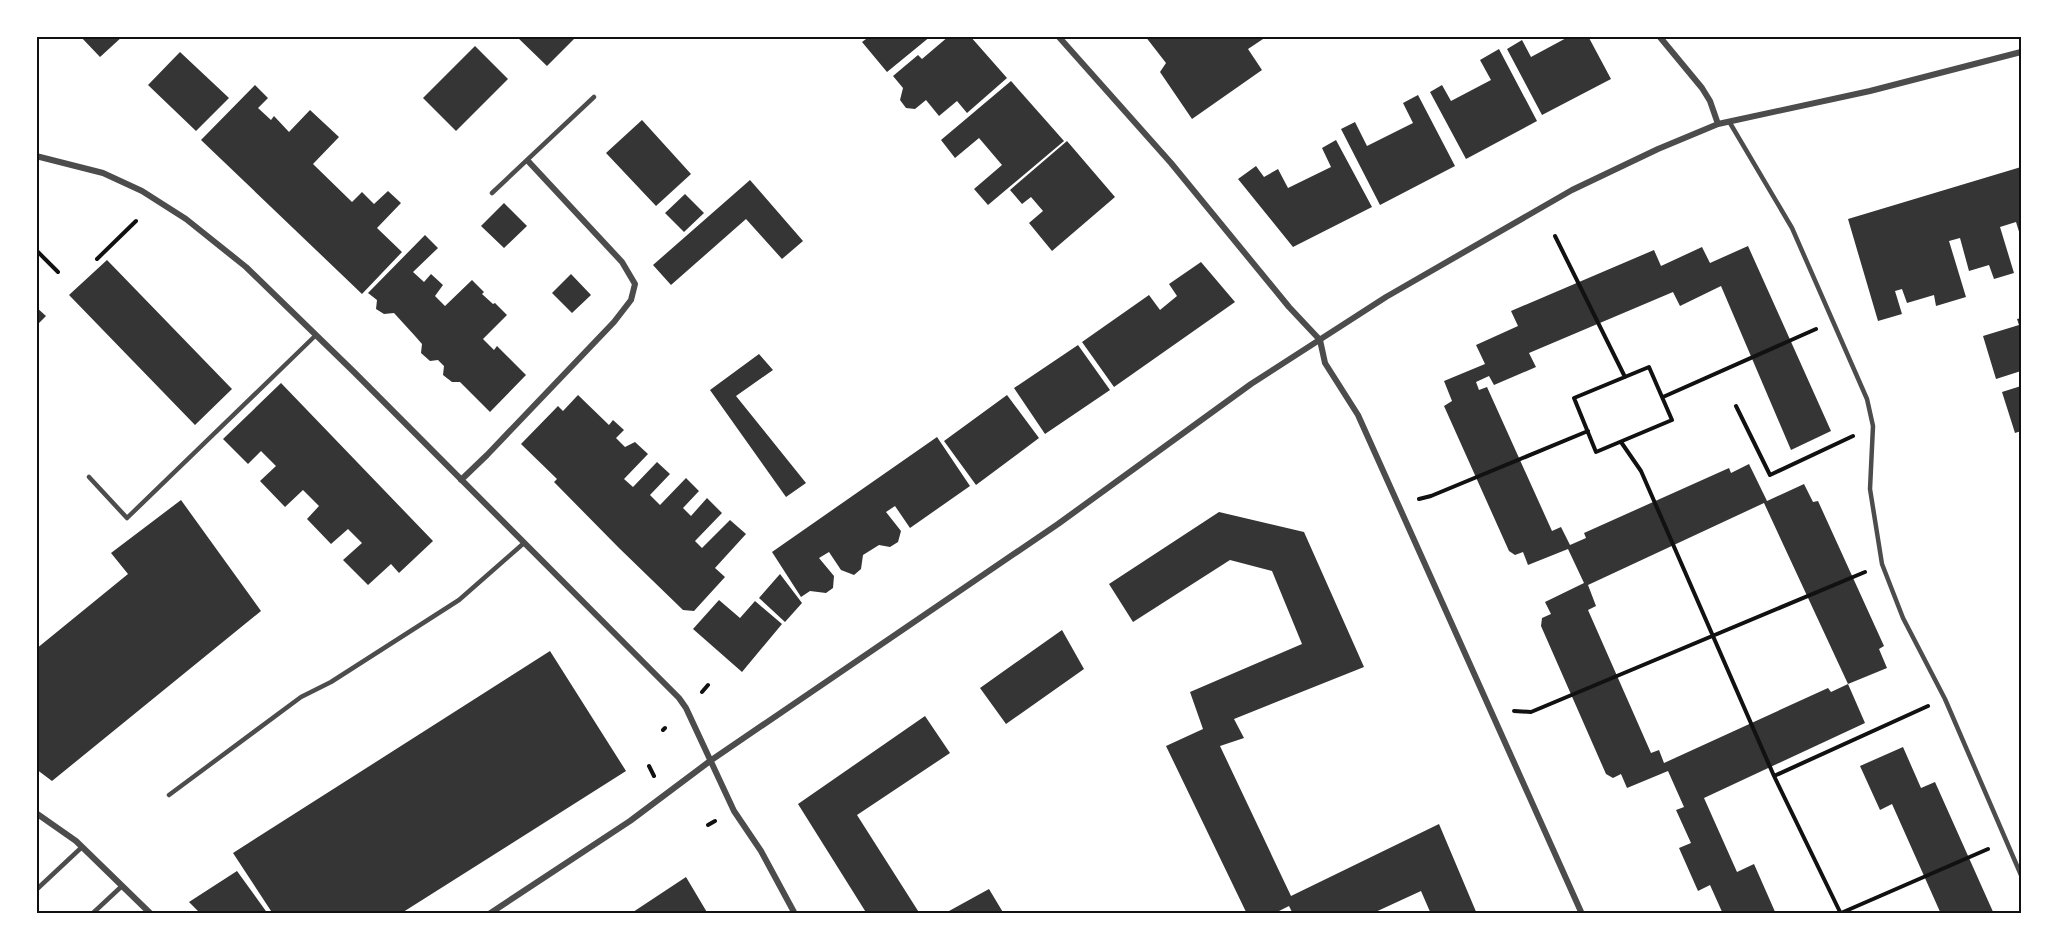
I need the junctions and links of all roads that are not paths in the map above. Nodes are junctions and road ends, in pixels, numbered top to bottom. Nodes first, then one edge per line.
1 (1058, 36) edge
2 (1659, 36) edge
3 (2021, 52) edge
4 (594, 97) dead end
5 (1730, 123) junction
6 (1718, 124) junction
7 (36, 156) edge
8 (528, 161) junction
9 (492, 193) dead end
10 (316, 335) junction
11 (1320, 340) junction
12 (89, 477) dead end
13 (460, 480) junction
14 (524, 543) junction
15 (710, 761) junction
16 (169, 795) dead end
17 (36, 813) edge
18 (82, 847) junction
19 (2021, 875) edge
20 (122, 886) junction
21 (36, 890) edge
22 (93, 913) edge
23 (152, 914) edge
24 (489, 914) edge
25 (795, 914) edge
26 (1582, 914) edge

1 - 11 street
2 - 6 street
3 - 5 street
4 - 8 lane
5 - 6 street
5 - 19 lane
6 - 11 street
7 - 10 street
8 - 9 lane
8 - 13 street
10 - 12 lane
10 - 13 street
11 - 15 street
11 - 26 street
13 - 14 street
14 - 15 street
14 - 16 lane
15 - 24 street
15 - 25 street
17 - 18 street
18 - 20 street
18 - 21 lane
20 - 22 lane
20 - 23 street

